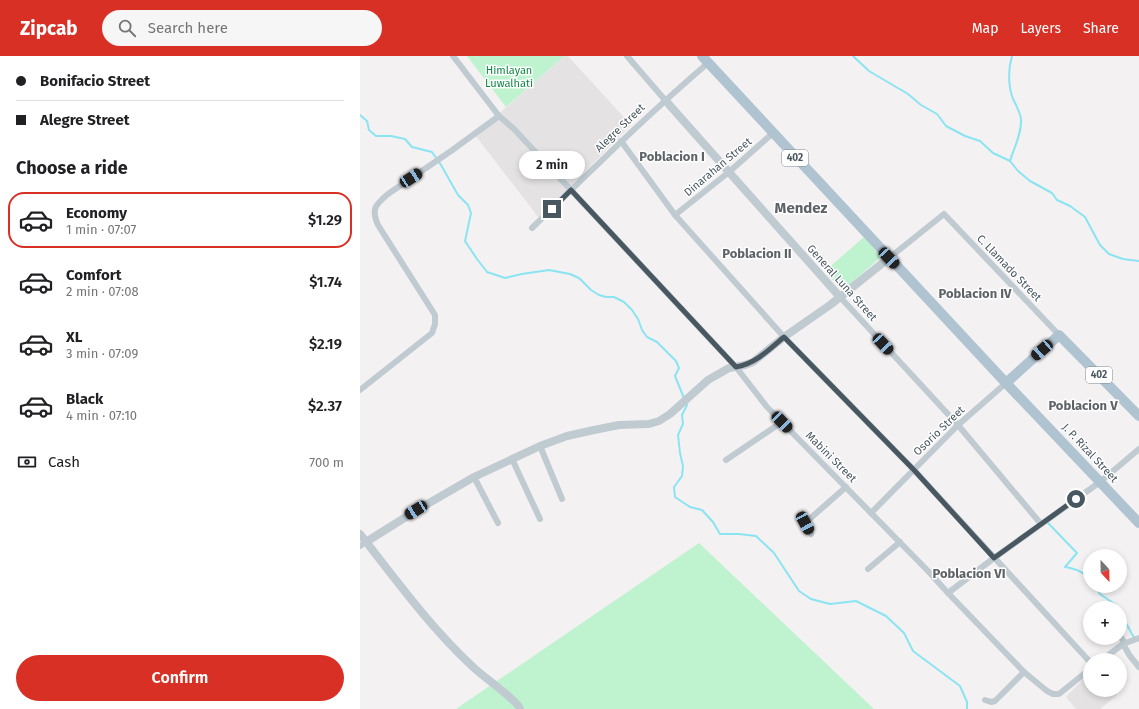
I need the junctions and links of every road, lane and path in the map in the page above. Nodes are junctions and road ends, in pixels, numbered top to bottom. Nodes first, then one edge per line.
1 (452, 56) edge
2 (627, 56) edge
3 (705, 60) edge
4 (665, 100) junction
5 (499, 116) junction
6 (773, 133) junction
7 (621, 141) junction
8 (729, 172) junction
9 (571, 190) junction
10 (675, 215) junction
11 (532, 228) dead end
12 (889, 258) junction
13 (840, 297) junction
14 (1059, 335) junction
15 (784, 337) junction
16 (736, 367) junction
17 (1006, 383) junction
18 (360, 390) edge
19 (1139, 416) edge
20 (782, 422) junction
21 (958, 425) junction
22 (540, 446) junction
23 (1139, 449) edge
24 (512, 459) junction
25 (726, 460) dead end
26 (914, 470) junction
27 (474, 477) junction
28 (1100, 482) junction
29 (846, 487) junction
30 (562, 499) dead end
31 (871, 513) junction
32 (540, 519) dead end
33 (498, 523) dead end
34 (1139, 523) edge
35 (1041, 524) junction
36 (360, 534) edge
37 (811, 534) dead end
38 (900, 542) junction
39 (363, 544) edge
40 (994, 558) junction
41 (868, 569) dead end
42 (948, 593) junction
43 (1139, 638) edge
44 (1127, 643) edge
45 (1123, 645) edge
46 (1127, 645) edge
47 (1112, 653) edge
48 (1083, 654) edge
49 (1139, 667) edge
50 (1024, 672) junction
51 (1083, 675) edge
52 (984, 700) dead end
53 (520, 709) edge

1 - 5 street, Mabini Street
2 - 4 street, General Luna Street
3 - 4 street, Alegre Street
3 - 6 main road, 402
4 - 7 street, Alegre Street
4 - 8 street, General Luna Street
5 - 9 street, Mabini Street
5 - 18 street
6 - 8 street, Dinarahan Street
6 - 12 main road, 402
7 - 9 street, Alegre Street
7 - 10 street
8 - 10 street, Dinarahan Street
8 - 13 street, General Luna Street
9 - 11 street, Alegre Street
9 - 16 street, Mabini Street
10 - 15 street
12 - 13 street
12 - 14 street, C. Llamado Street
12 - 17 main road, 402
13 - 15 street
13 - 21 street, General Luna Street
14 - 17 main road
14 - 19 main road, 402
15 - 16 street
15 - 26 street
16 - 20 street, Mabini Street
16 - 22 street
17 - 21 street, Osorio Street
17 - 28 main road, J. P. Rizal Street
20 - 25 street
20 - 29 street, Mabini Street
21 - 26 street, Osorio Street
21 - 35 street, General Luna Street
22 - 24 street
22 - 30 street
23 - 28 street
24 - 27 street
24 - 32 street
26 - 31 street, Osorio Street
26 - 40 street
27 - 33 street
27 - 39 street
28 - 34 main road, J. P. Rizal Street
28 - 35 street
29 - 31 street, Mabini Street
29 - 37 street
31 - 38 street, Mabini Street
35 - 40 street
36 - 39 street
38 - 41 street
38 - 42 street, Mabini Street
39 - 53 street
40 - 42 street
40 - 48 street
42 - 50 street, Mabini Street
43 - 44 street
45 - 47 street
46 - 49 street
50 - 51 street, Mabini Street
50 - 52 street

